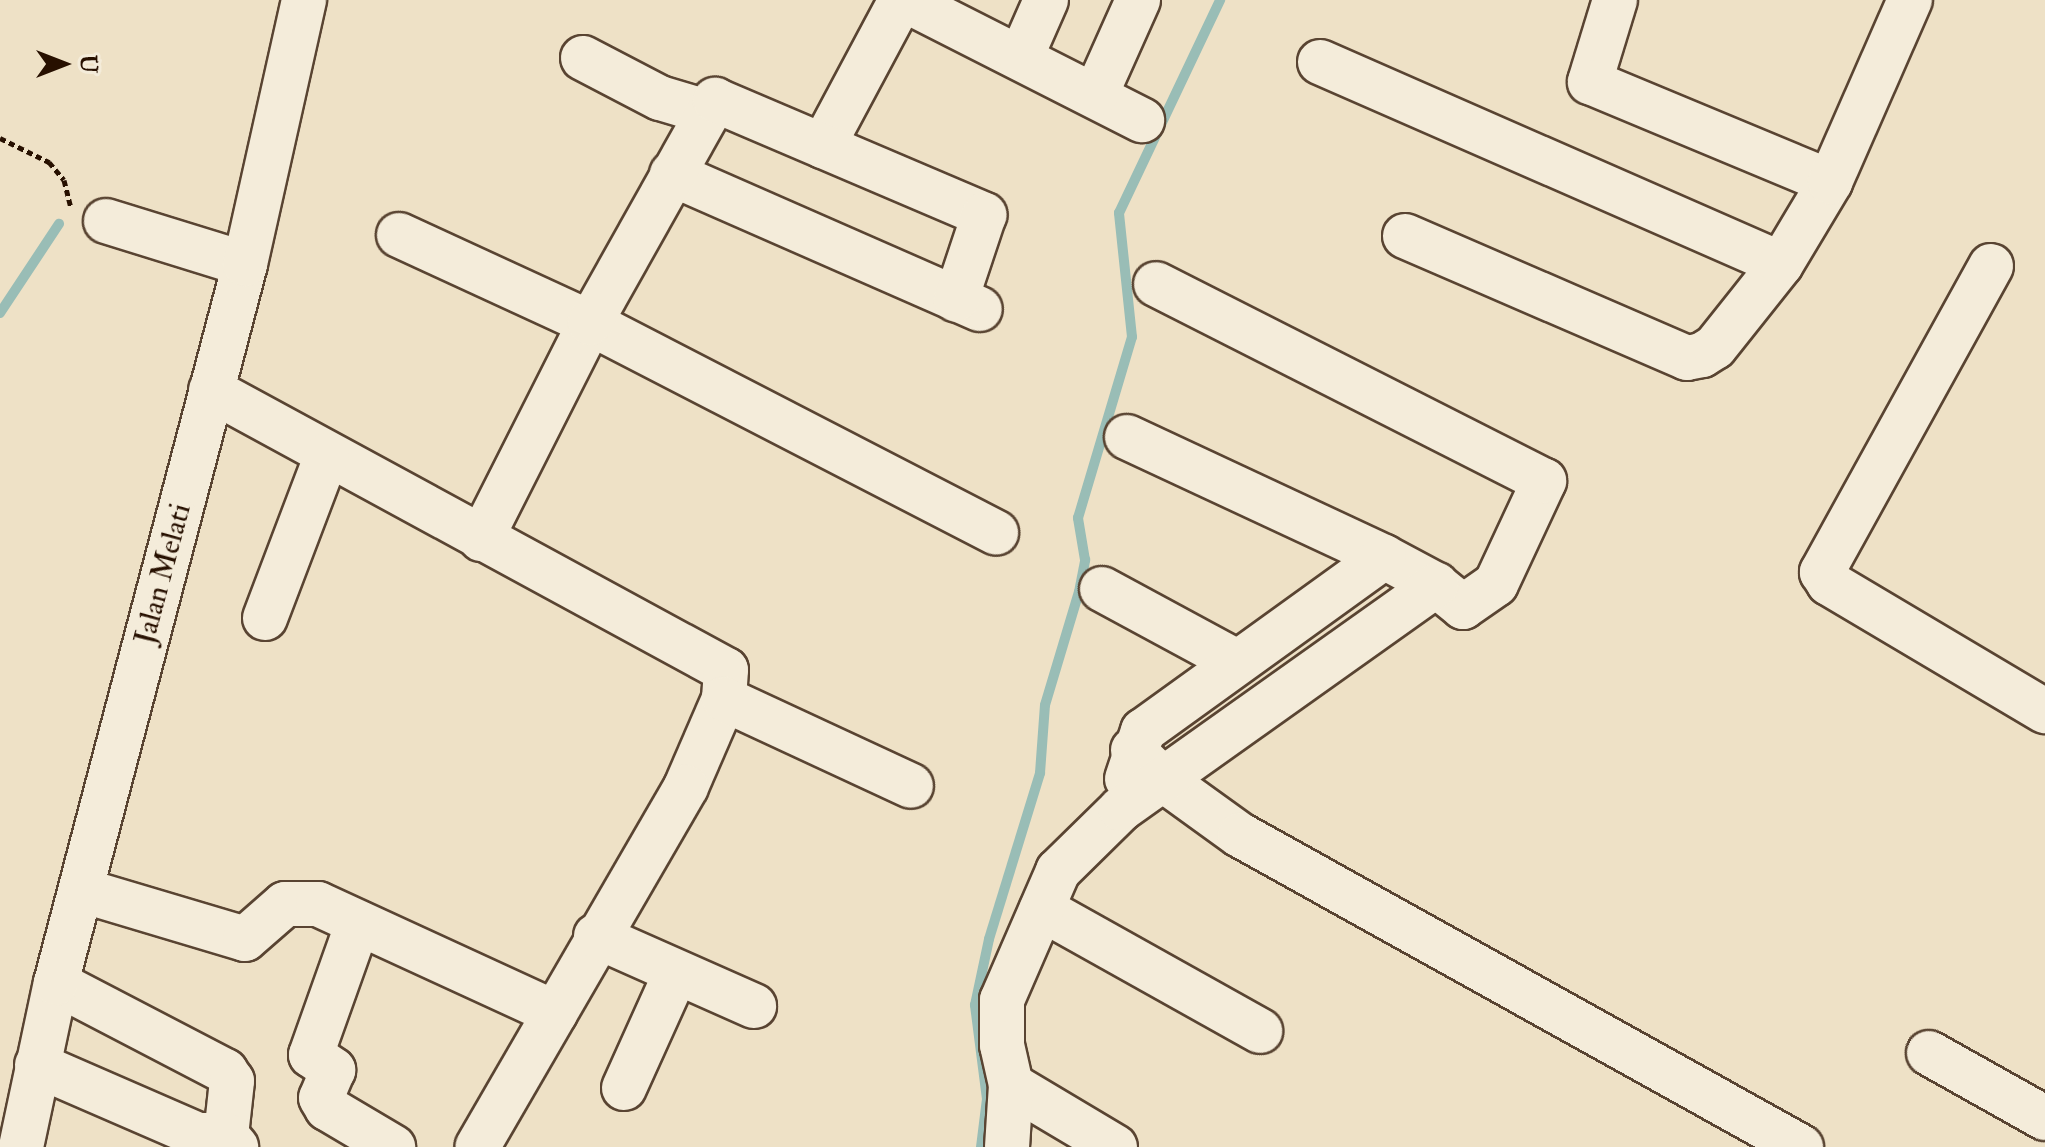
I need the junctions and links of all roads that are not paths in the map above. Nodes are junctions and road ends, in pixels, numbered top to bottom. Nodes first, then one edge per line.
1 (304, 0) edge
2 (903, 0) edge
3 (1046, 0) edge
4 (1138, 0) edge
5 (1615, 0) edge
6 (1910, 0) edge
7 (1021, 57) junction
8 (583, 58) dead end
9 (1320, 62) dead end
10 (1096, 94) junction
11 (707, 112) junction
12 (1142, 120) dead end
13 (823, 146) junction
14 (672, 174) junction
15 (1830, 182) junction
16 (106, 221) road end
17 (399, 235) dead end
18 (1405, 236) dead end
19 (245, 264) junction
20 (1781, 264) junction
21 (1991, 266) dead end
22 (1156, 284) dead end
23 (590, 323) junction
24 (211, 390) junction
25 (1127, 437) dead end
26 (327, 455) junction
27 (996, 533) dead end
28 (481, 539) junction
29 (1384, 557) junction
30 (1436, 585) junction
31 (1102, 589) dead end
32 (265, 618) dead end
33 (1235, 661) junction
34 (724, 699) junction
35 (2045, 711) edge
36 (1133, 750) junction
37 (1165, 781) junction
38 (911, 786) dead end
39 (1121, 809) junction
40 (81, 890) junction
41 (1042, 909) junction
42 (358, 923) junction
43 (596, 936) junction
44 (676, 973) junction
45 (56, 983) junction
46 (754, 1006) dead end
47 (555, 1013) junction
48 (1260, 1031) dead end
49 (1929, 1053) dead end
50 (37, 1065) junction
51 (1011, 1085) junction
52 (624, 1088) dead end
53 (2045, 1118) edge
54 (231, 1141) edge
55 (21, 1147) edge
56 (393, 1147) edge
57 (477, 1147) edge
58 (1007, 1147) edge
59 (1115, 1147) edge
60 (1801, 1147) edge

1 - 19 street, Jalan Melati
2 - 7 street
2 - 13 street
3 - 7 street
4 - 10 street
5 - 15 street
6 - 15 street
7 - 10 street
8 - 11 street
9 - 20 street
10 - 12 street
11 - 13 street
11 - 14 street
13 - 14 street
14 - 23 street
15 - 20 street
16 - 19 street
17 - 23 street
18 - 20 street
19 - 24 street, Jalan Melati
21 - 35 street
22 - 30 street
23 - 27 street
23 - 28 street
24 - 26 street
24 - 40 street, Jalan Melati
25 - 29 street
26 - 28 street
26 - 32 street
28 - 34 street
29 - 30 street
29 - 33 street
30 - 37 street
31 - 33 street
33 - 36 street
34 - 38 street
34 - 43 street
36 - 37 street
36 - 39 street
37 - 39 street
37 - 60 street
39 - 41 street
40 - 42 street
40 - 45 street, Jalan Melati
41 - 48 street
41 - 51 street
42 - 47 street
42 - 56 street
43 - 44 street
43 - 47 street
44 - 46 street
44 - 52 street
45 - 50 street, Jalan Melati
45 - 54 street
47 - 57 street
49 - 53 street
50 - 54 street
50 - 55 street, Jalan Melati
51 - 58 street
51 - 59 street

